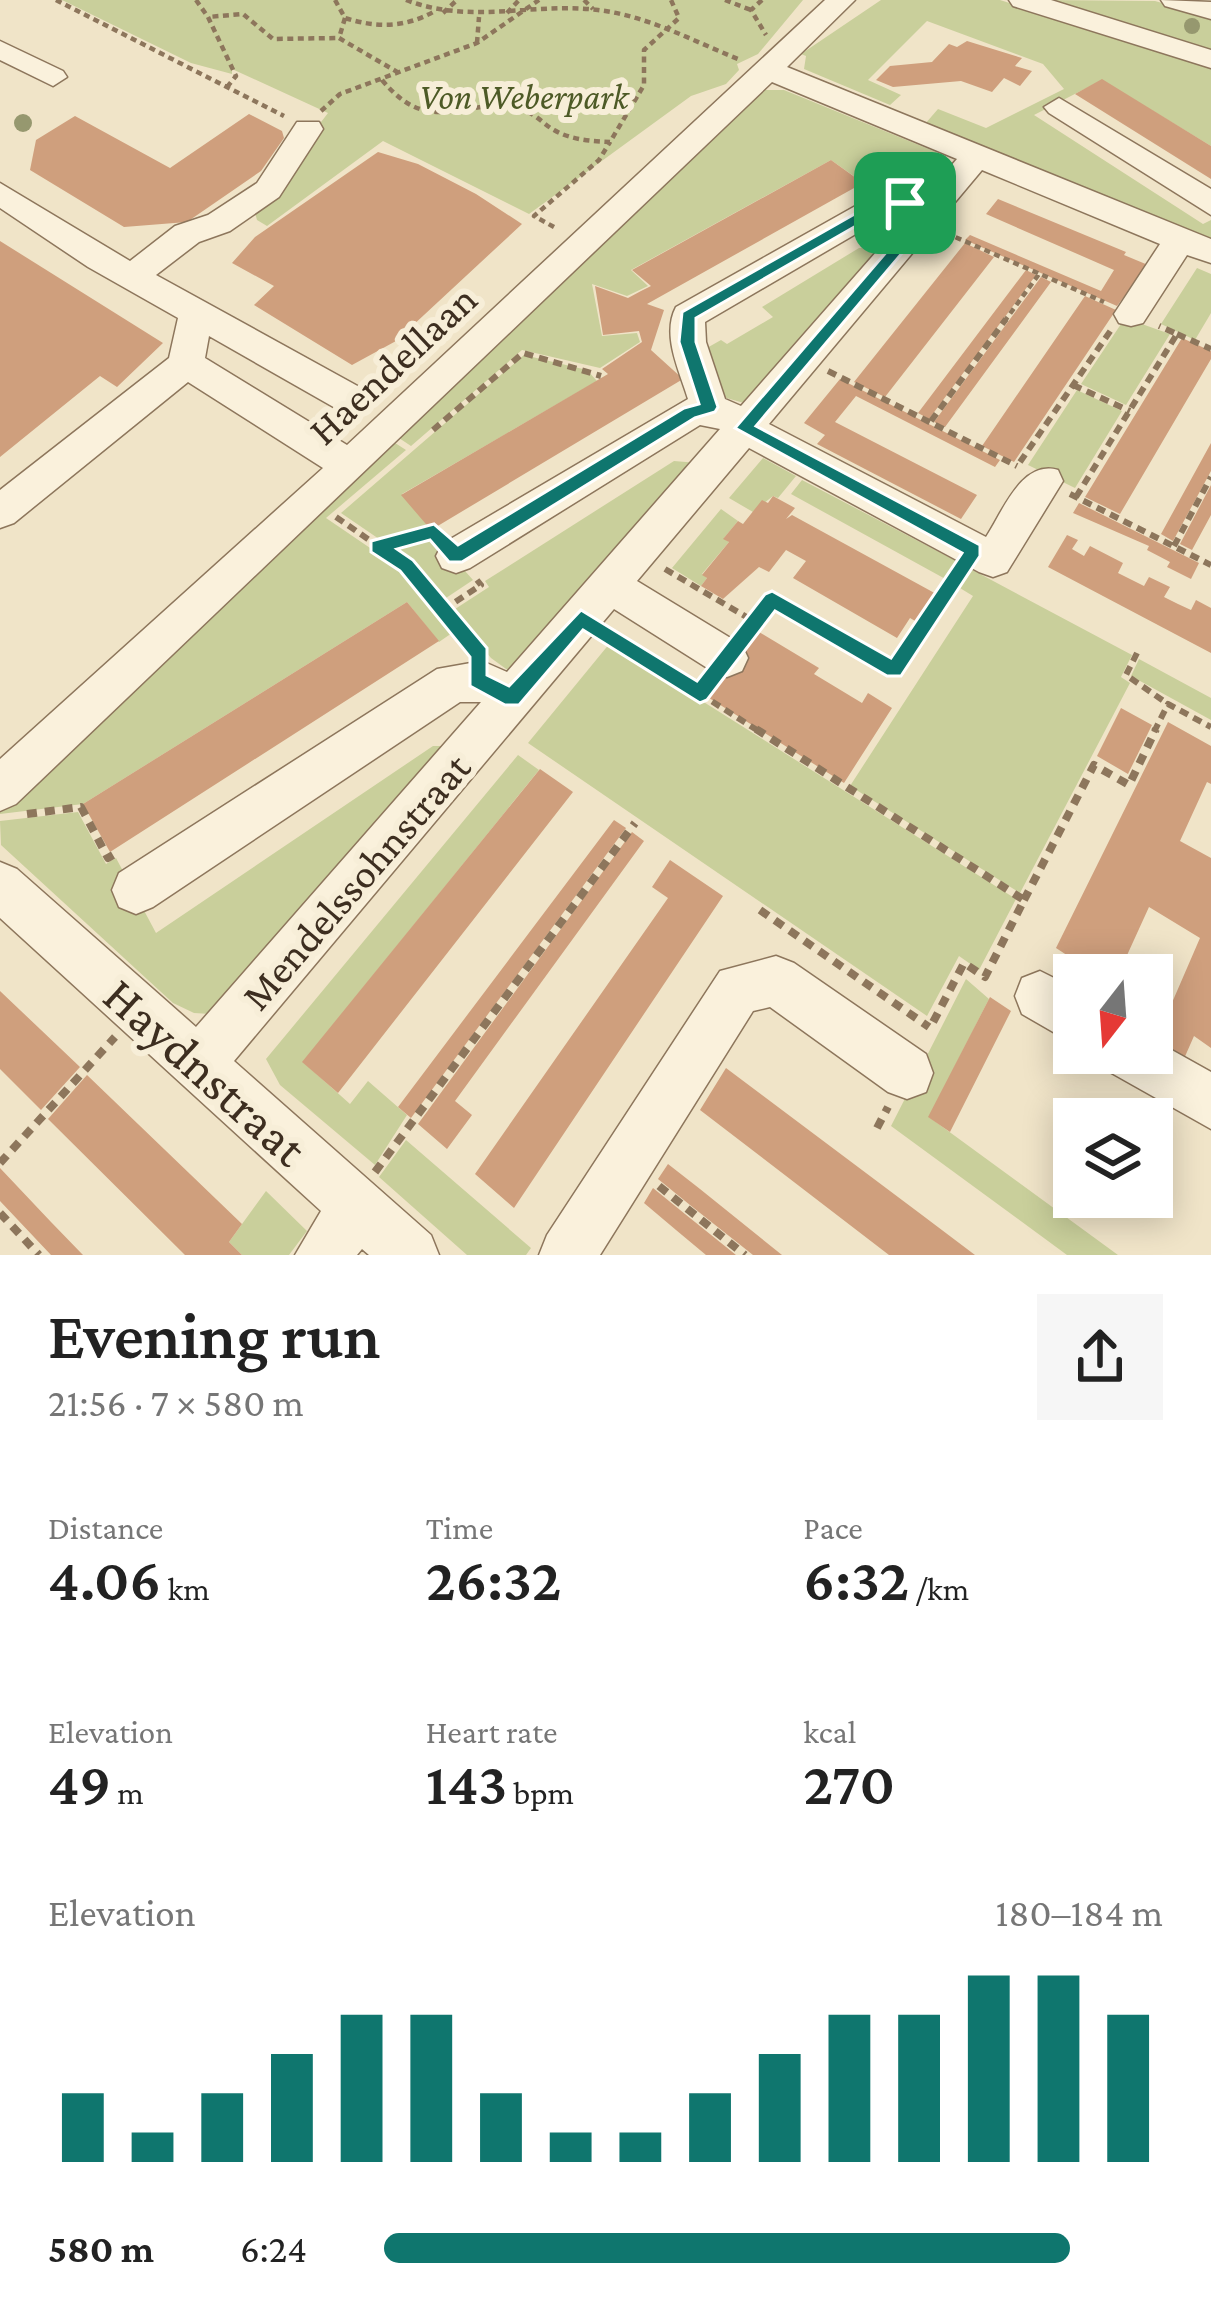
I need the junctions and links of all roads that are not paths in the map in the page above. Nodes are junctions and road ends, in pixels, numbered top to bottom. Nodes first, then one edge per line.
1 (842, 0) edge
2 (1023, 0) edge
3 (1175, 0) edge
4 (1211, 11) edge
5 (0, 49) edge
6 (779, 58) junction
7 (1211, 59) edge
8 (52, 76) dead end
9 (1059, 107) dead end
10 (308, 128) road end
11 (976, 156) junction
12 (0, 193) edge
13 (1211, 204) edge
14 (928, 213) junction
15 (1195, 246) edge
16 (134, 275) junction
17 (1127, 312) road end
18 (196, 313) junction
19 (186, 364) junction
20 (350, 399) dead end
21 (727, 418) junction
22 (1046, 481) road end
23 (350, 484) junction
24 (0, 512) edge
25 (456, 556) road end
26 (609, 585) junction
27 (727, 658) road end
28 (494, 689) junction
29 (10, 802) edge
30 (0, 886) edge
31 (136, 890) road end
32 (198, 1064) junction
33 (907, 1072) dead end
34 (1162, 1074) edge
35 (1211, 1102) edge
36 (355, 1205) junction
37 (323, 1255) edge
38 (411, 1255) edge
39 (567, 1255) edge

1 - 6 street, Haendellaan
2 - 7 street
3 - 4 street
5 - 8 street
6 - 11 street
6 - 23 street, Haendellaan
9 - 13 street
10 - 16 street
11 - 14 street, Mendelssohnstraat
11 - 15 street
12 - 16 street
14 - 21 street, Mendelssohnstraat
14 - 21 street
15 - 17 street
16 - 18 street
18 - 19 street
18 - 20 street
19 - 23 street
19 - 24 street
21 - 22 street
21 - 25 street, Mendelssohnstraat
21 - 26 street, Mendelssohnstraat
23 - 29 street, Haendellaan
26 - 27 street
26 - 28 street, Mendelssohnstraat
28 - 31 street, Mendelssohnstraat
28 - 32 street, Mendelssohnstraat
30 - 32 street, Haydnstraat
32 - 36 street, Haydnstraat
33 - 39 street
34 - 35 street
36 - 37 street
36 - 38 street, Haydnstraat

